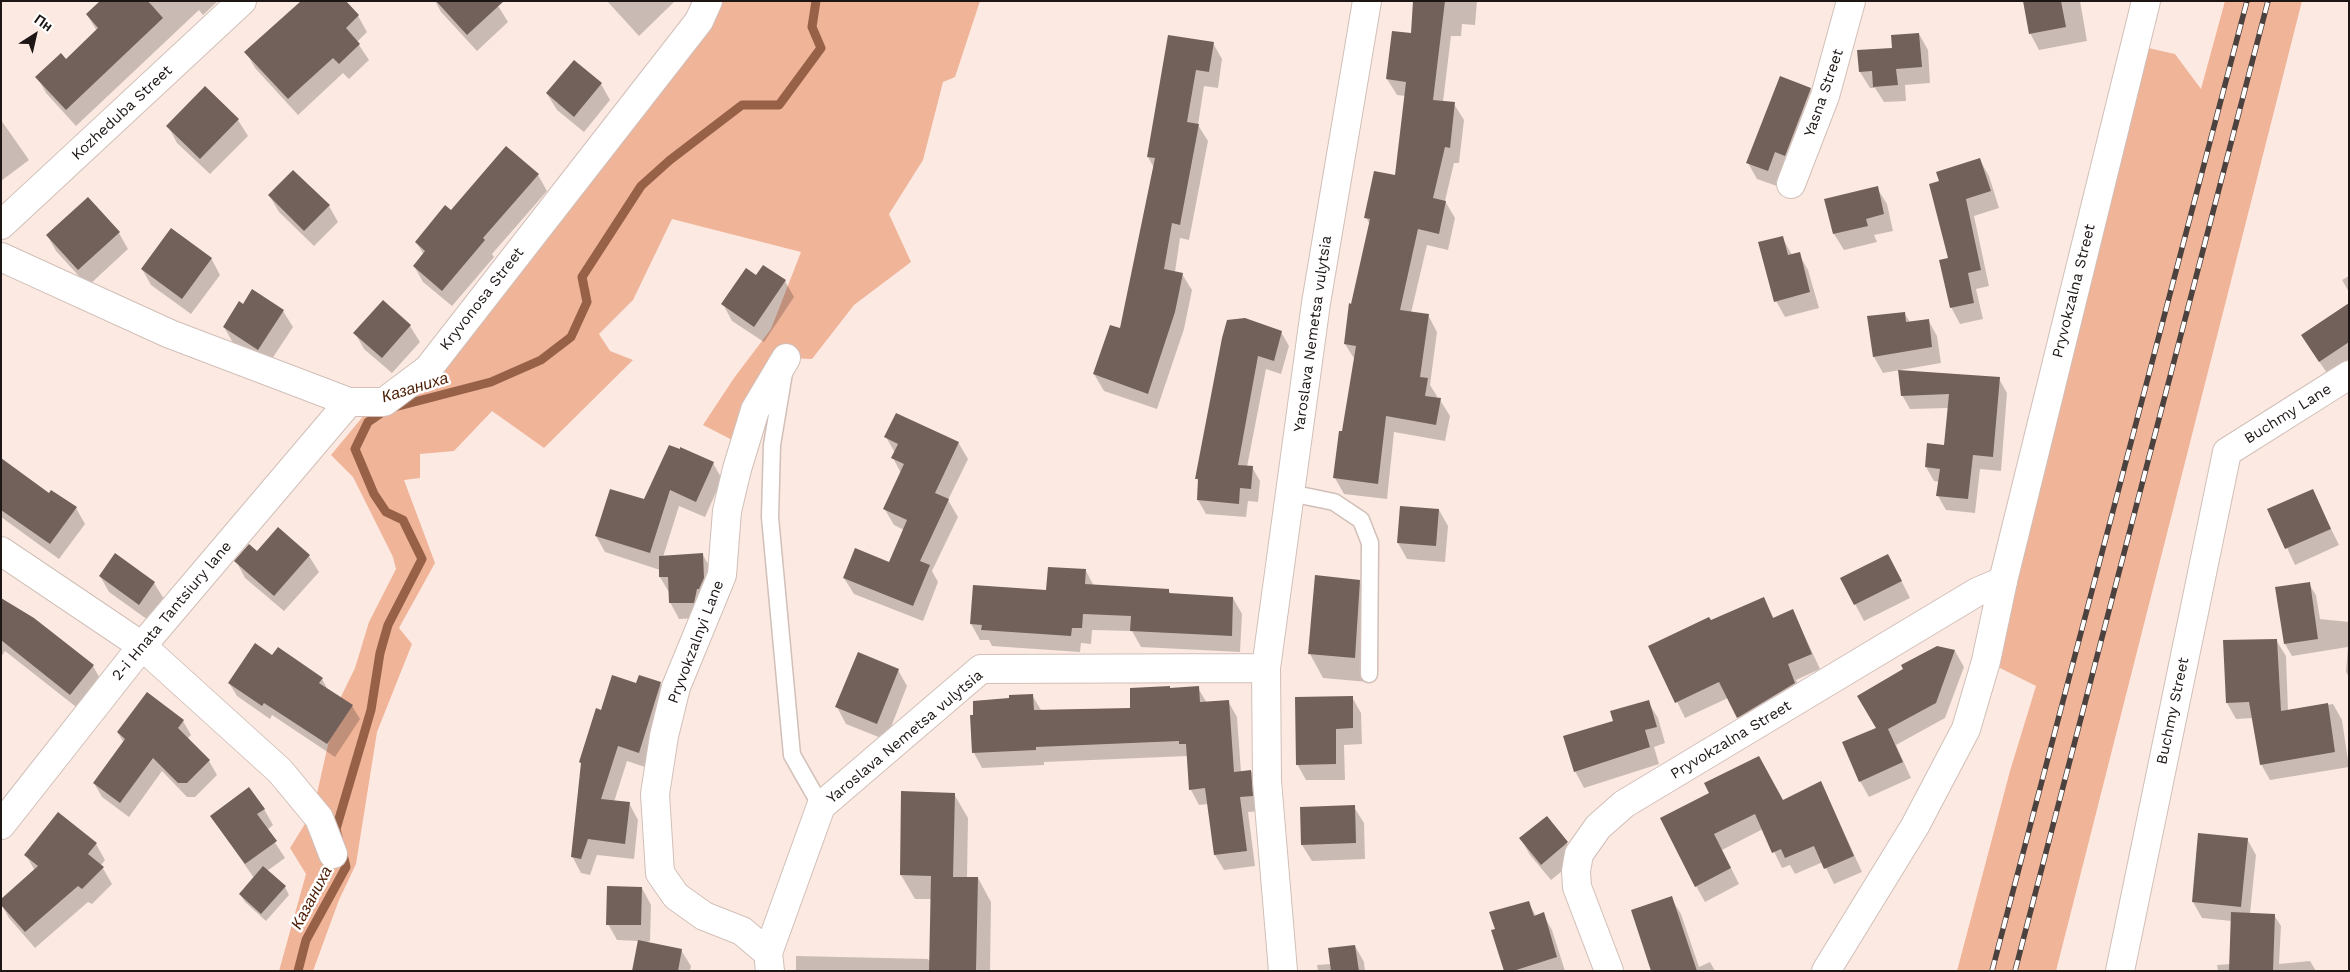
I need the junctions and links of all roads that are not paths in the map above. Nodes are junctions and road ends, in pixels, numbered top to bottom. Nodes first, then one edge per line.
1 (242, 1) edge
2 (708, 1) edge
3 (1367, 1) edge
4 (1851, 1) edge
5 (2146, 1) edge
6 (1791, 184) dead end
7 (1, 225) edge
8 (1, 257) edge
9 (786, 358) joint
10 (2349, 375) edge
11 (349, 402) junction
12 (2227, 452) joint
13 (1290, 492) junction
14 (1, 551) edge
15 (2003, 581) junction
16 (142, 646) junction
17 (1266, 668) junction
18 (1369, 674) dead end
19 (821, 806) junction
20 (1, 825) edge
21 (333, 854) dead end
22 (769, 962) edge
23 (1283, 971) edge
24 (1609, 971) edge
25 (1826, 971) edge
26 (2120, 971) edge

1 - 7 street, Kozheduba Street
2 - 11 street, Kryvonosa Street
3 - 13 street, Yaroslava Nemetsa vulytsia
4 - 6 street, Yasna Street
5 - 15 street, Pryvokzalna Street
8 - 11 street, Kryvonosa Street
9 - 19 lane
9 - 22 street, Pryvokzalnyi Lane
10 - 12 street, Buchmy Lane
11 - 16 street, 2-i Hnata Tantsiury lane
12 - 26 street, Buchmy Street
13 - 17 street, Yaroslava Nemetsa vulytsia
13 - 18 lane
14 - 16 street
15 - 24 street, Pryvokzalna Street
15 - 25 street, Pryvokzalna Street
16 - 20 street, 2-i Hnata Tantsiury lane
16 - 21 street
17 - 19 street, Yaroslava Nemetsa vulytsia
17 - 23 street, Yaroslava Nemetsa vulytsia
19 - 22 street, Yaroslava Nemetsa vulytsia

